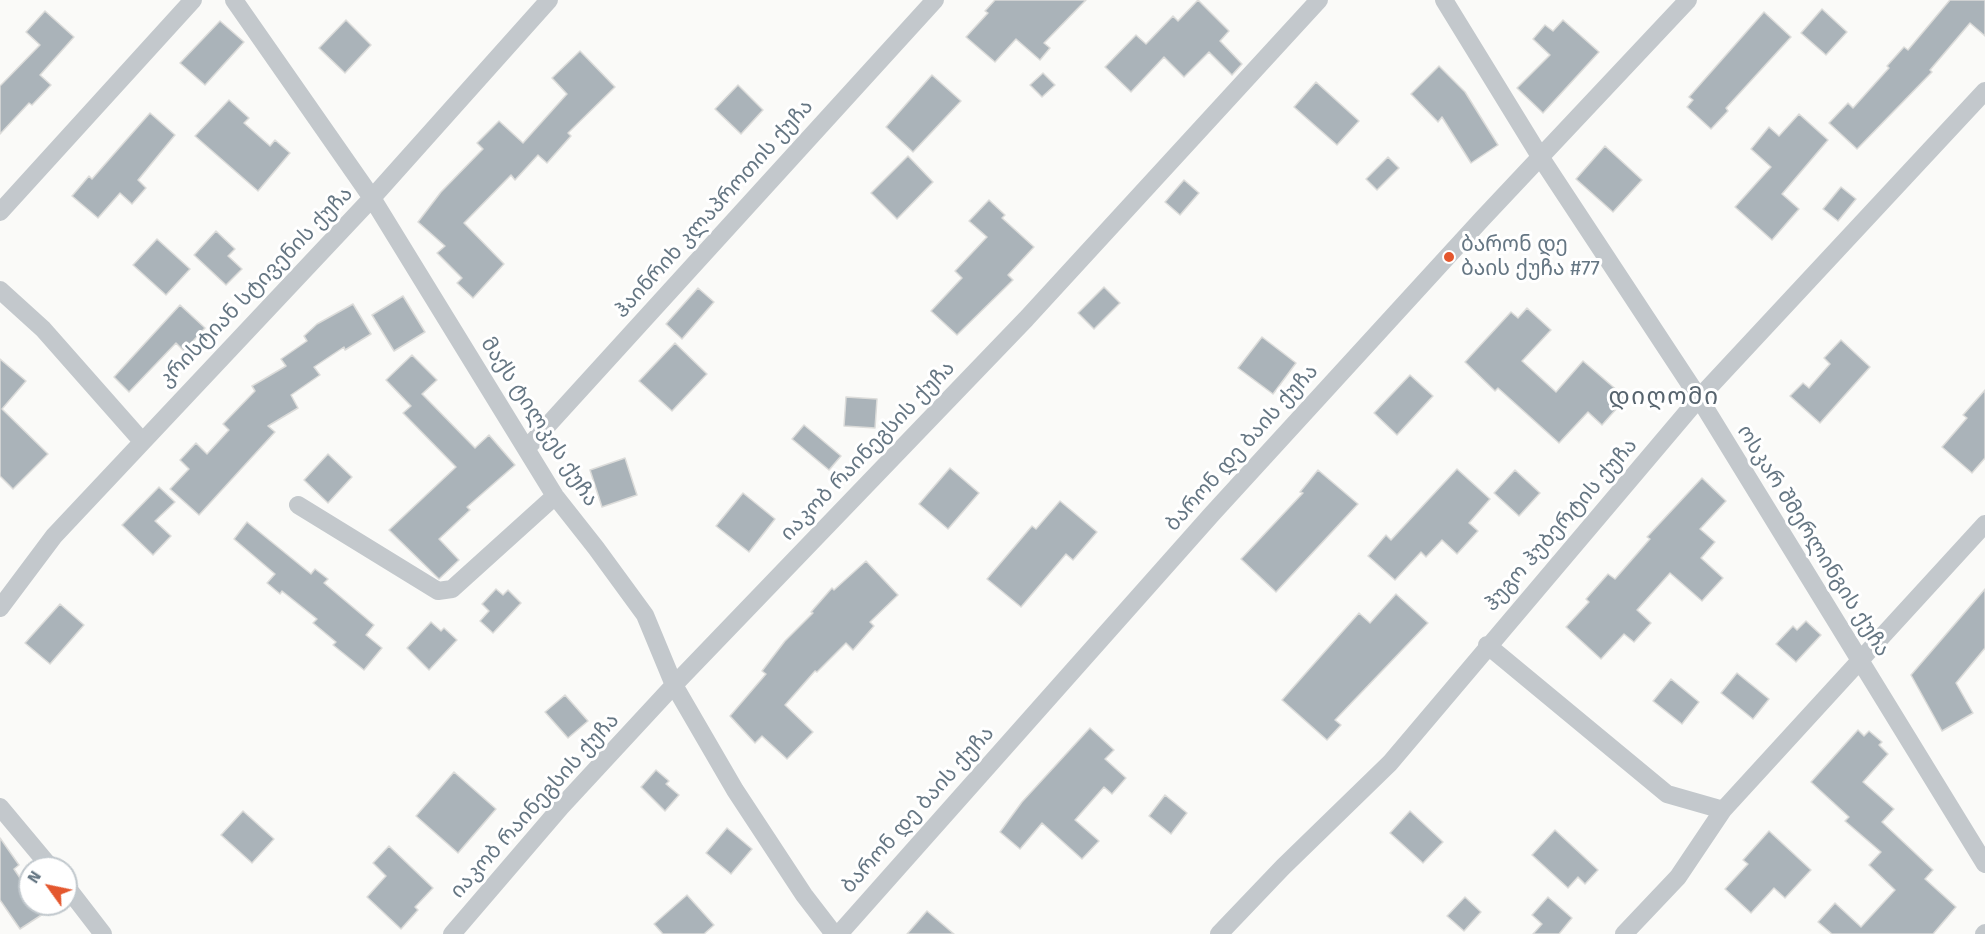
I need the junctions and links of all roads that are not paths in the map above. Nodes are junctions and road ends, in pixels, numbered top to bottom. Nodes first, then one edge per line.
1 (193, 0) edge
2 (234, 0) edge
3 (549, 0) edge
4 (935, 0) edge
5 (1319, 0) edge
6 (1444, 0) edge
7 (1688, 0) edge
8 (1985, 91) edge
9 (1541, 158) junction
10 (372, 198) junction
11 (0, 212) edge
12 (0, 290) edge
13 (1699, 398) junction
14 (141, 440) junction
15 (527, 448) junction
16 (555, 496) junction
17 (298, 505) dead end
18 (1985, 524) edge
19 (0, 608) edge
20 (1487, 645) junction
21 (1861, 661) junction
22 (675, 685) junction
23 (0, 807) edge
24 (1723, 810) junction
25 (41, 856) edge
26 (1985, 864) edge
27 (78, 902) edge
28 (102, 934) edge
29 (452, 934) edge
30 (834, 934) edge
31 (839, 934) edge
32 (1219, 934) edge
33 (1624, 934) edge

1 - 11 street
2 - 10 street, მაქს ტილკეს ქუჩა
3 - 10 street, კრისტიან სტივენის ქუჩა
4 - 15 street, ჰაინრიხ კლაპროთის ქუჩა
5 - 22 street, იაკობ რაინეგსის ქუჩა
6 - 9 street, ოსკარ შმერლინგის ქუჩა
7 - 9 street, ბარონ დე ბაის ქუჩა
8 - 13 street, ჰუგო ჰუბერტის ქუჩა
9 - 13 street, ოსკარ შმერლინგის ქუჩა
9 - 31 street, ბარონ დე ბაის ქუჩა
10 - 14 street, კრისტიან სტივენის ქუჩა
10 - 15 street, მაქს ტილკეს ქუჩა
12 - 14 street
13 - 20 street, ჰუგო ჰუბერტის ქუჩა
13 - 21 street, ოსკარ შმერლინგის ქუჩა
14 - 19 street, კრისტიან სტივენის ქუჩა
15 - 16 street, მაქს ტილკეს ქუჩა
16 - 17 street
16 - 22 street, მაქს ტილკეს ქუჩა
18 - 21 street
20 - 24 street
20 - 32 street, ჰუგო ჰუბერტის ქუჩა
21 - 24 street
21 - 26 street, ოსკარ შმერლინგის ქუჩა
22 - 29 street, იაკობ რაინეგსის ქუჩა
22 - 30 street, მაქს ტილკეს ქუჩა
23 - 25 street
24 - 33 street
27 - 28 street

